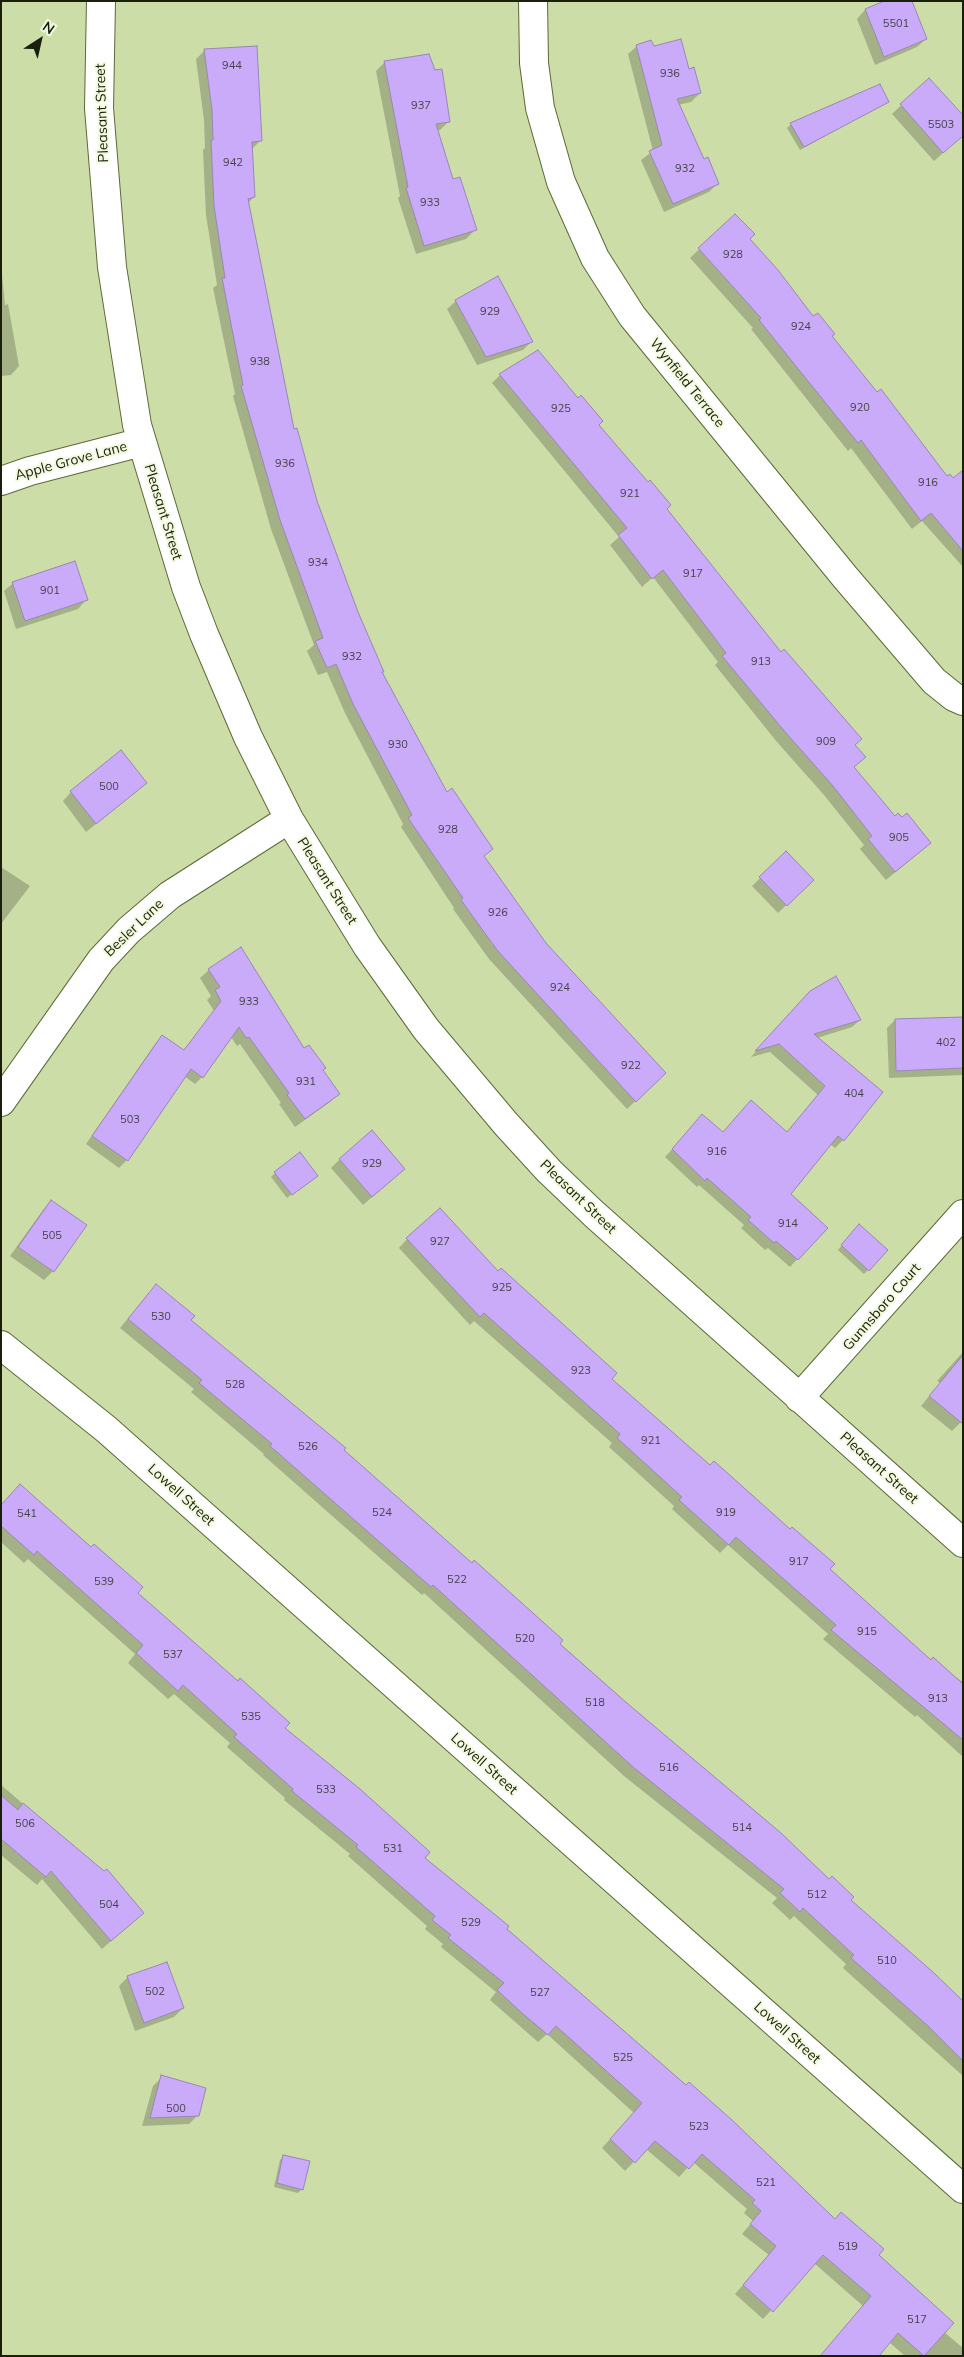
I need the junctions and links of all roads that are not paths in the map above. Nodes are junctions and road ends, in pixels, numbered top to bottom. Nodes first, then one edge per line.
1 (101, 1) edge
2 (533, 1) edge
3 (142, 442) junction
4 (1, 481) edge
5 (963, 701) edge
6 (289, 819) junction
7 (1, 1102) edge
8 (963, 1214) edge
9 (1, 1345) edge
10 (800, 1398) junction
11 (963, 1543) edge
12 (963, 2189) edge

1 - 3 street, Pleasant Street
2 - 5 street, Wynfield Terrace
3 - 4 street, Apple Grove Lane
3 - 6 street, Pleasant Street
6 - 7 street, Besler Lane
6 - 10 street, Pleasant Street
8 - 10 street, Gunnsboro Court
9 - 12 street, Lowell Street
10 - 11 street, Pleasant Street

